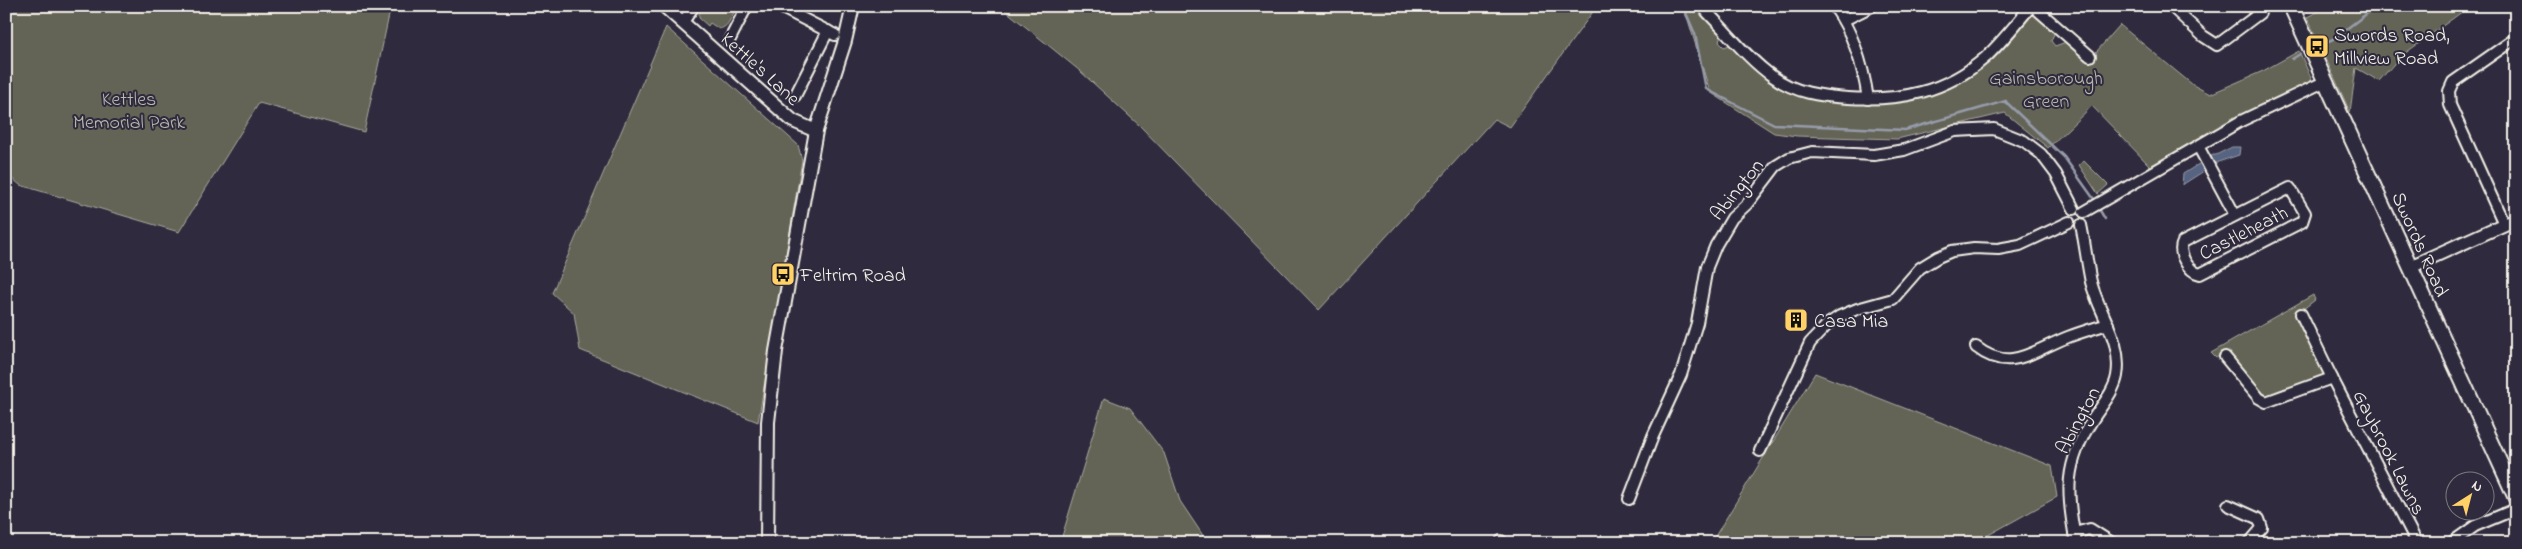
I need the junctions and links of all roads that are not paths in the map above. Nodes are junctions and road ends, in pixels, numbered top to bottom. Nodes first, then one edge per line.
1 (664, 6) edge
2 (694, 6) edge
3 (747, 6) edge
4 (778, 6) edge
5 (853, 6) edge
6 (1834, 6) edge
7 (1872, 6) edge
8 (2032, 6) edge
9 (2171, 6) edge
10 (2295, 7) edge
11 (1707, 12) dead end
12 (2260, 13) dead end
13 (1844, 20) junction
14 (683, 22) junction
15 (2516, 38) edge
16 (729, 41) dead end
17 (2090, 56) dead end
18 (2326, 81) junction
19 (795, 96) dead end
20 (1868, 99) junction
21 (816, 130) junction
22 (2198, 146) junction
23 (2084, 210) junction
24 (2235, 215) junction
25 (2516, 219) edge
26 (2069, 222) junction
27 (2504, 224) junction
28 (2081, 225) junction
29 (2410, 267) junction
30 (2301, 314) dead end
31 (2108, 324) junction
32 (1976, 347) dead end
33 (2225, 356) dead end
34 (2332, 378) junction
35 (1760, 451) dead end
36 (2516, 498) edge
37 (1629, 499) dead end
38 (2228, 505) dead end
39 (2516, 509) edge
40 (2075, 538) edge
41 (767, 543) edge
42 (2112, 543) edge
43 (2249, 543) edge
44 (2417, 543) edge
45 (2451, 543) edge

1 - 14 street, Kettle's Lane
2 - 14 street
3 - 16 street
4 - 19 street
5 - 21 street
6 - 13 street
7 - 13 street
8 - 17 street
8 - 20 street
9 - 12 street
10 - 18 main road, Swords Road
11 - 20 street
13 - 20 street
14 - 21 street, Kettle's Lane
15 - 27 street
18 - 22 street
18 - 29 main road, Swords Road
21 - 41 street
22 - 23 street
22 - 24 street, Castleheath
23 - 26 street
23 - 28 street, Abington
23 - 37 street, Abington
24 - 24 street, Castleheath
25 - 27 street
26 - 28 street
26 - 35 street
27 - 29 street
28 - 31 street, Abington
29 - 36 main road, Swords Road
30 - 34 street, Gaybrook Lawns
31 - 32 street
31 - 40 street, Abington
33 - 34 street, Gaybrook Lawns
34 - 44 street, Gaybrook Lawns
38 - 43 street
39 - 45 street
40 - 42 street, Abington

